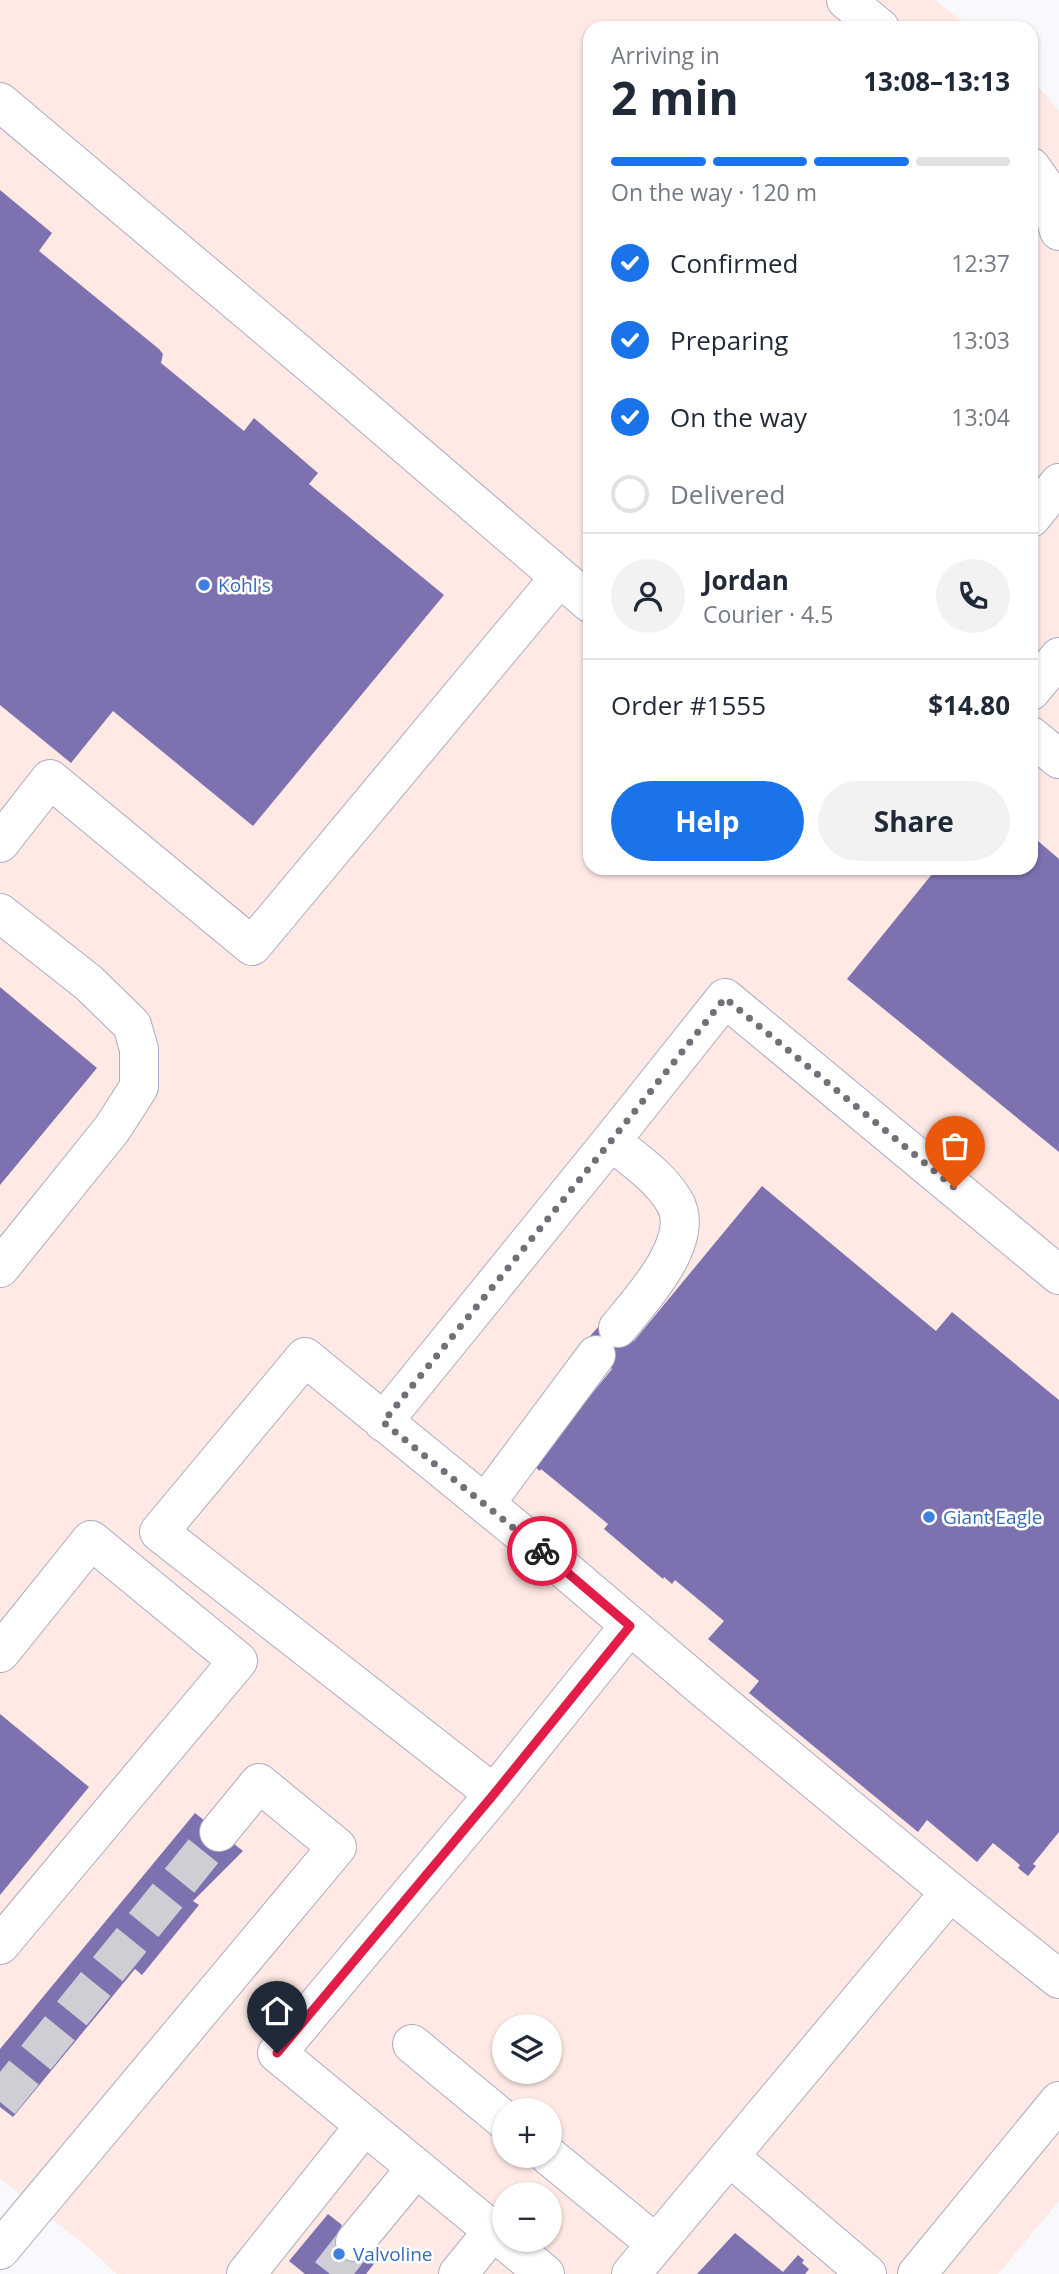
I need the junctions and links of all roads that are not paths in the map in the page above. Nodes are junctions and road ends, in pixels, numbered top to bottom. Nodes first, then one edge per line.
1 (846, 0) edge
2 (872, 21) edge
3 (0, 102) edge
4 (1038, 177) edge
5 (1059, 230) edge
6 (1059, 483) edge
7 (1038, 508) edge
8 (559, 578) junction
9 (583, 597) edge
10 (1059, 657) edge
11 (1038, 682) edge
12 (1038, 742) edge
13 (1059, 759) edge
14 (0, 842) edge
15 (0, 913) edge
16 (611, 1141) junction
17 (0, 1268) edge
18 (1059, 1275) edge
19 (383, 1422) junction
20 (485, 1504) junction
21 (630, 1626) junction
22 (0, 1653) edge
23 (494, 1794) junction
24 (219, 1832) tunnel mouth
25 (950, 1892) junction
26 (0, 1945) edge
27 (1059, 1979) edge
28 (412, 2044) dead end
29 (1059, 2102) edge
30 (492, 2110) edge
31 (365, 2126) junction
32 (730, 2157) junction
33 (416, 2168) junction
34 (559, 2168) edge
35 (492, 2230) edge
36 (355, 2242) tunnel mouth
37 (492, 2244) edge
38 (0, 2250) edge
39 (518, 2252) edge
40 (639, 2266) edge
41 (246, 2274) edge
42 (458, 2274) edge
43 (545, 2274) edge
44 (867, 2274) edge
45 (917, 2274) edge

1 - 2 lane
3 - 8 lane
4 - 5 lane
6 - 7 lane
8 - 9 lane
8 - 14 lane
10 - 11 lane
12 - 13 lane
15 - 17 lane
16 - 18 lane
16 - 19 lane
16 - 20 lane
19 - 20 lane
19 - 23 lane
20 - 21 lane
21 - 23 lane
21 - 25 lane
22 - 26 lane
23 - 31 lane
24 - 38 lane
25 - 27 lane
25 - 32 lane
28 - 30 lane
29 - 45 lane
31 - 33 lane
31 - 41 lane
32 - 40 lane
32 - 44 lane
33 - 35 lane
33 - 36 lane
34 - 40 lane
37 - 42 lane
39 - 43 lane

